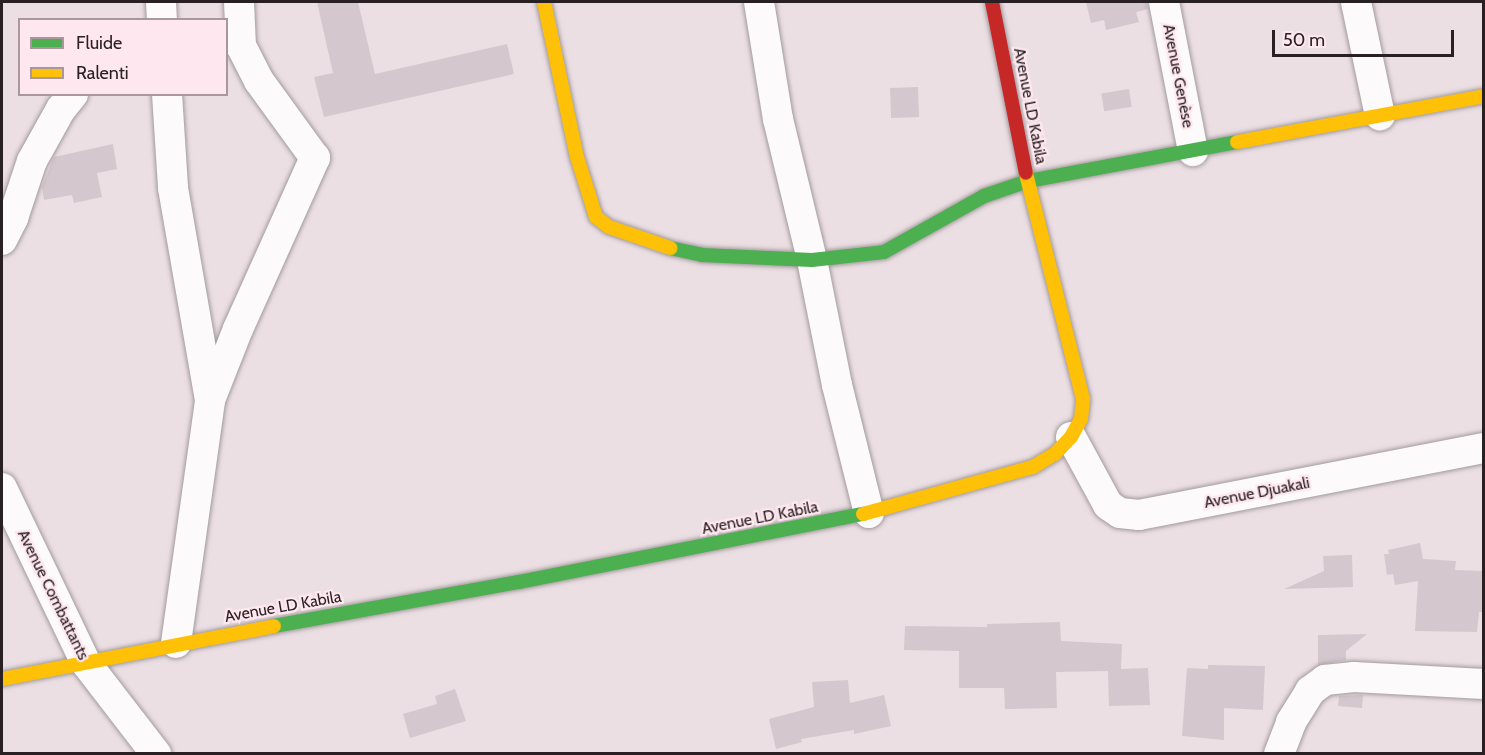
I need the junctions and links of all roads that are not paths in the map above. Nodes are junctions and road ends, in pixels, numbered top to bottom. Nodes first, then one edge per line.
1 (238, 2) edge
2 (544, 2) edge
3 (759, 2) edge
4 (992, 2) edge
5 (1164, 2) edge
6 (1356, 2) edge
7 (71, 96) edge
8 (167, 96) edge
9 (1484, 96) edge
10 (1380, 116) junction
11 (1193, 151) junction
12 (1028, 181) junction
13 (2, 240) edge
14 (812, 260) junction
15 (210, 400) junction
16 (1071, 437) junction
17 (1484, 448) edge
18 (2, 488) edge
19 (869, 513) junction
20 (176, 643) junction
21 (86, 663) junction
22 (2, 679) edge
23 (1484, 684) edge
24 (156, 753) edge
25 (1279, 753) edge

1 - 15 street
2 - 14 street
3 - 14 street
4 - 12 street, Avenue LD Kabila
5 - 11 street, Avenue Genèse
6 - 10 street
7 - 13 street
8 - 15 street
9 - 10 street
10 - 11 street
11 - 12 street
12 - 14 street
12 - 16 street, Avenue LD Kabila
14 - 19 street
15 - 20 street
16 - 17 street, Avenue Djuakali
16 - 19 street, Avenue LD Kabila
18 - 21 street, Avenue Combattants
19 - 20 street, Avenue LD Kabila
20 - 21 street, Avenue LD Kabila
21 - 22 street, Avenue LD Kabila
21 - 24 street, Avenue Combattants
23 - 25 street

